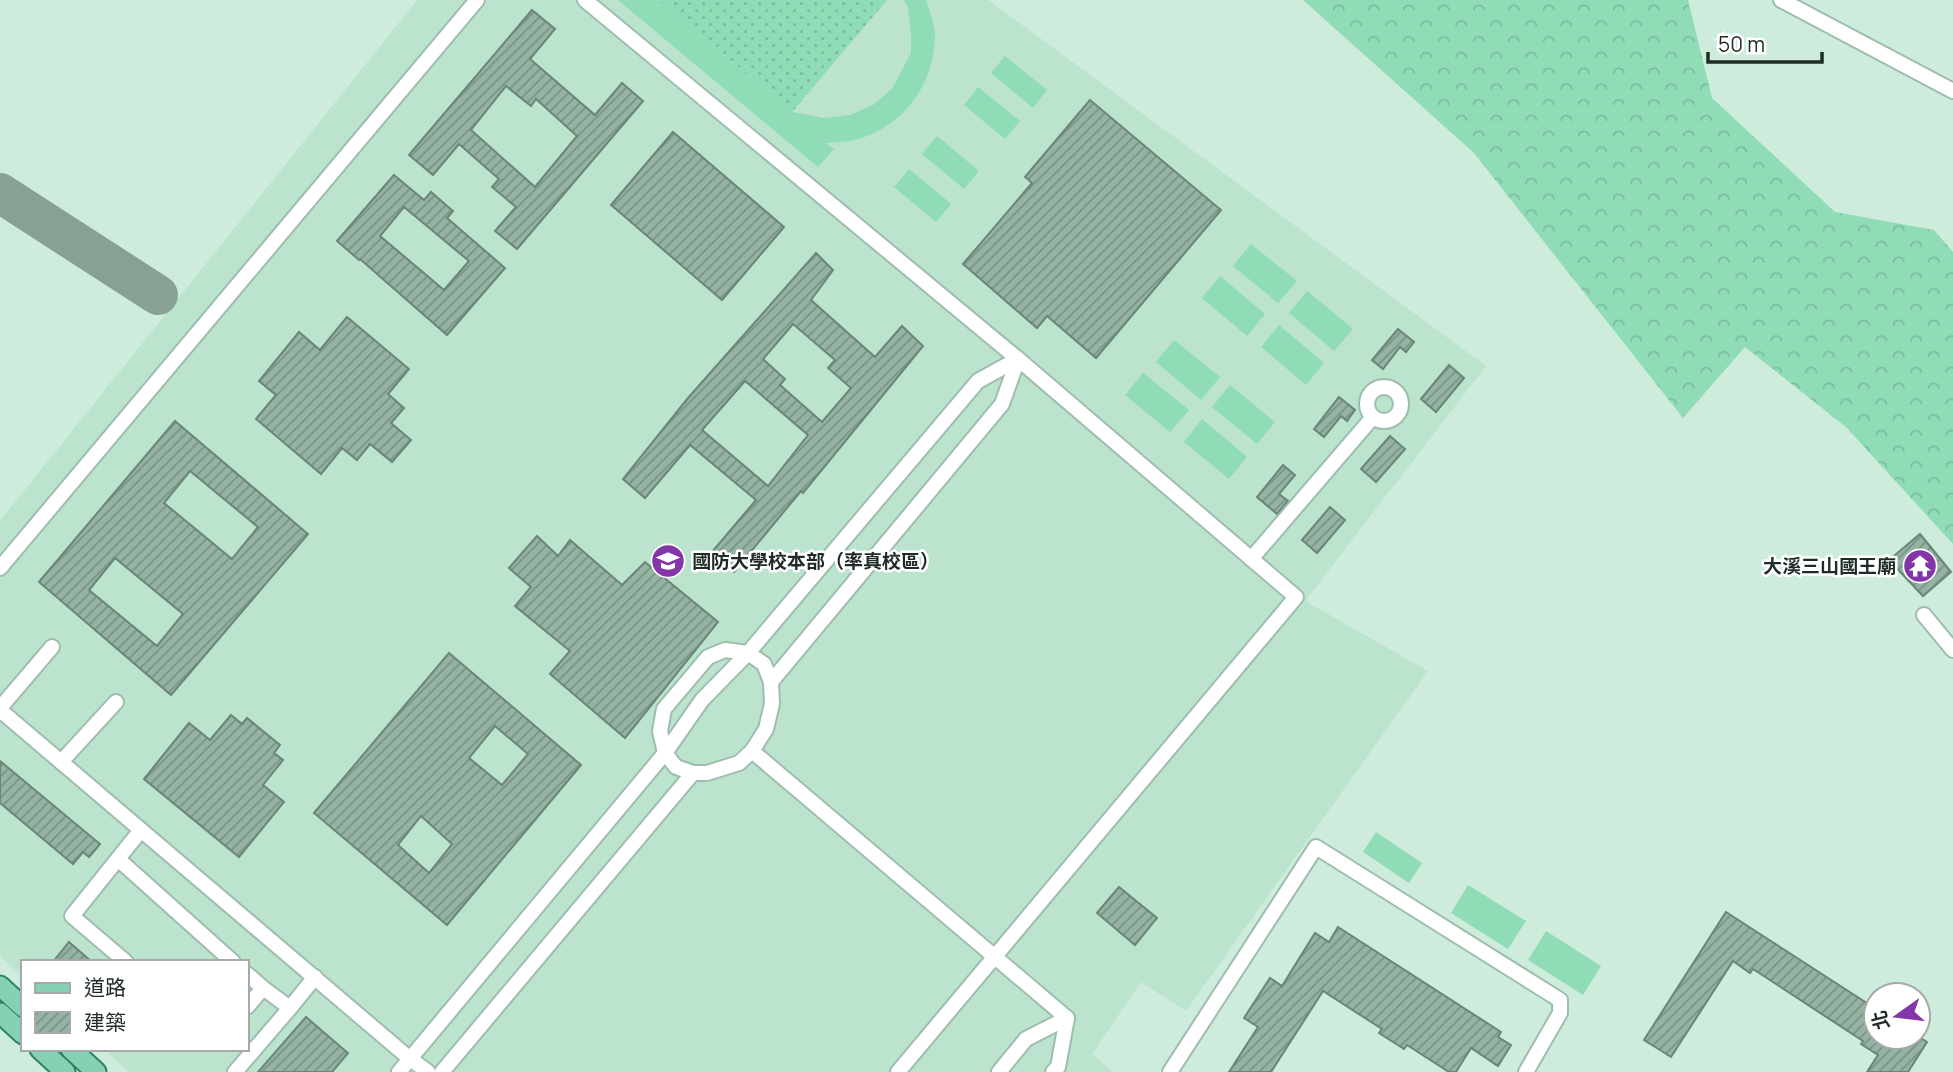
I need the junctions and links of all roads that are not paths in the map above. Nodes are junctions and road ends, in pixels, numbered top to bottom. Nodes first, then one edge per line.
1 (477, 0) edge
2 (585, 0) edge
3 (1781, 0) edge
4 (1953, 91) edge
5 (1018, 359) junction
6 (1373, 417) dead end
7 (1251, 559) junction
8 (0, 568) edge
9 (1924, 615) dead end
10 (52, 647) dead end
11 (1953, 650) edge
12 (748, 653) junction
13 (771, 682) junction
14 (116, 702) dead end
15 (0, 709) edge
16 (752, 751) junction
17 (665, 753) junction
18 (61, 762) junction
19 (693, 773) junction
20 (141, 830) junction
21 (118, 859) junction
22 (995, 957) junction
23 (124, 960) edge
24 (231, 960) edge
25 (248, 975) edge
26 (315, 978) junction
27 (0, 986) edge
28 (262, 988) junction
29 (21, 1005) edge
30 (248, 1006) edge
31 (290, 1008) junction
32 (0, 1013) edge
33 (1067, 1018) junction
34 (21, 1032) edge
35 (42, 1051) edge
36 (73, 1051) edge
37 (409, 1058) junction
38 (65, 1072) edge
39 (96, 1072) edge
40 (235, 1072) edge
41 (399, 1072) edge
42 (428, 1072) edge
43 (442, 1072) edge
44 (898, 1072) edge
45 (999, 1072) edge
46 (1053, 1072) edge
47 (1170, 1072) edge
48 (1525, 1072) edge

1 - 8 lane
2 - 5 lane
3 - 4 lane
5 - 7 lane
5 - 12 lane
5 - 13 lane
6 - 7 lane
7 - 22 lane
9 - 11 lane
10 - 15 lane
12 - 13 lane
12 - 17 lane
12 - 17 lane
13 - 16 lane
14 - 18 lane
15 - 18 lane
16 - 19 lane
16 - 22 lane
17 - 19 lane
17 - 37 lane
18 - 20 lane
19 - 43 lane
20 - 21 lane
20 - 26 lane
21 - 23 lane
21 - 24 lane
22 - 33 lane
22 - 44 lane
25 - 28 lane
26 - 31 lane
26 - 37 lane
27 - 29 main road
28 - 30 lane
28 - 31 lane
31 - 40 lane
32 - 34 main road
33 - 45 lane
33 - 46 lane
35 - 38 main road
36 - 39 main road
37 - 41 lane
37 - 42 lane
47 - 48 lane

